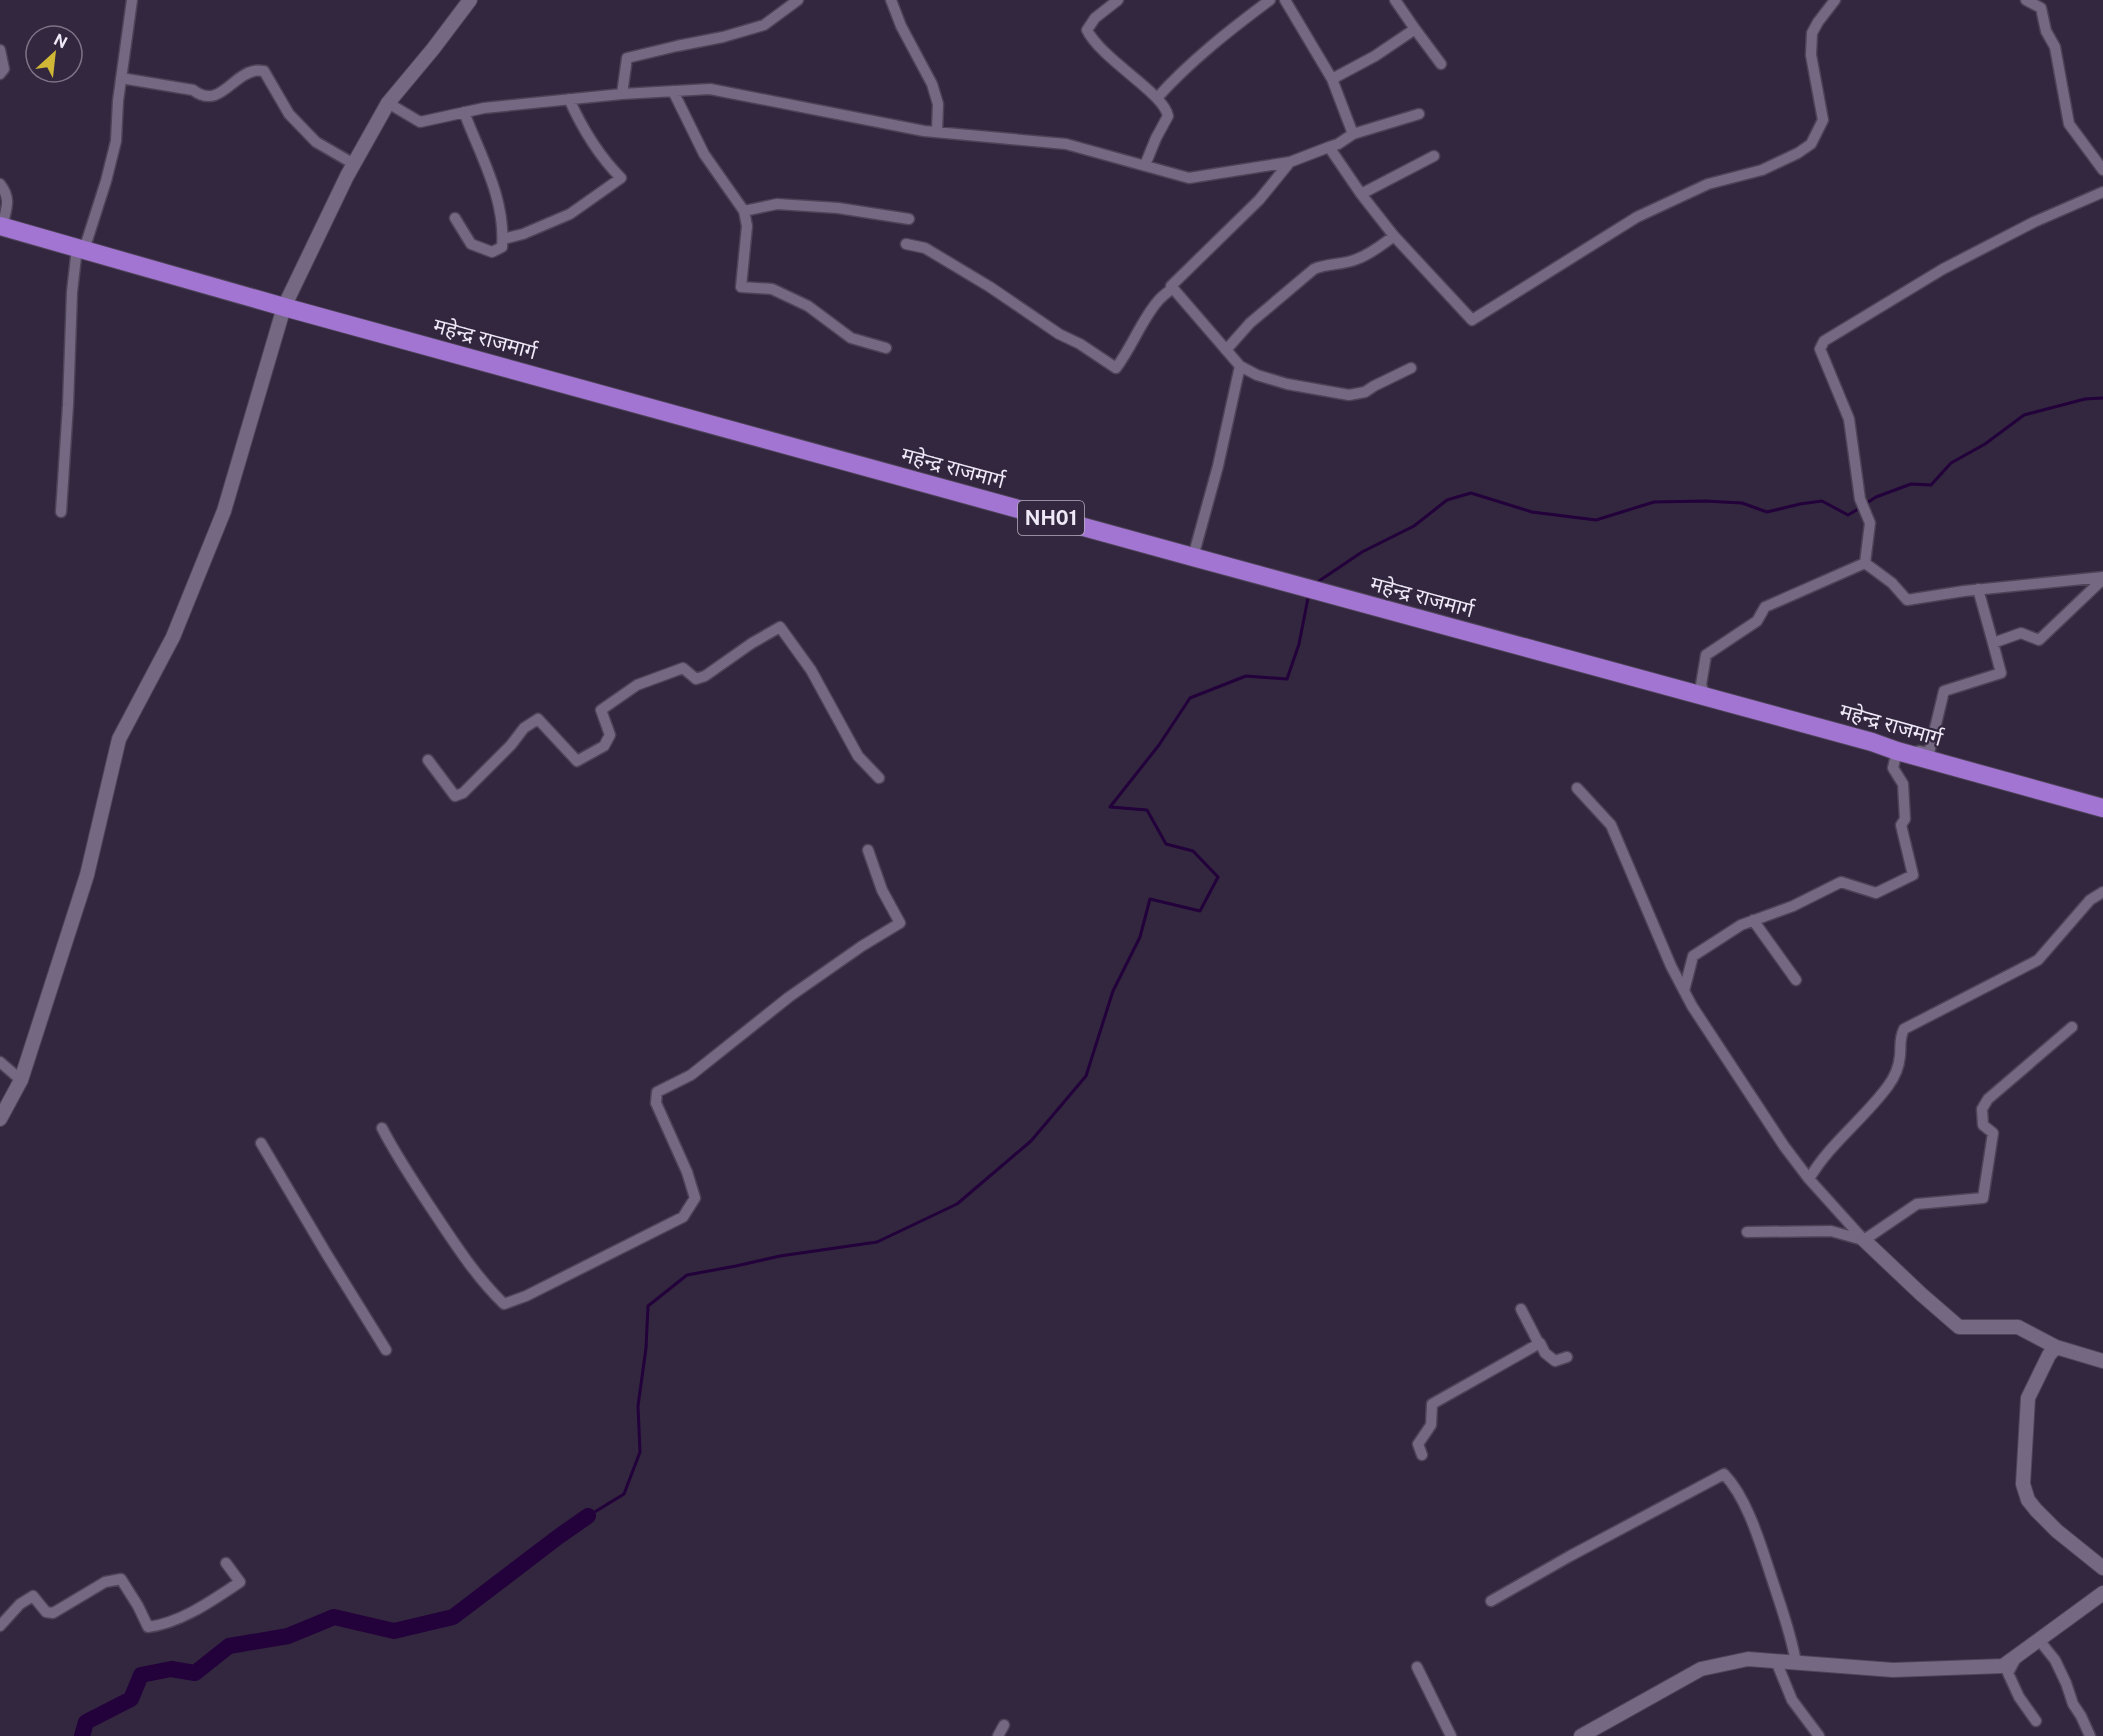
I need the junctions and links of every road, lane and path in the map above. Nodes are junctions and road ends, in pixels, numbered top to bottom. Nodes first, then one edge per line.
1 (132, 0) edge
2 (470, 0) edge
3 (798, 0) edge
4 (891, 0) edge
5 (1118, 0) edge
6 (1270, 0) edge
7 (1285, 0) edge
8 (1395, 0) edge
9 (1835, 0) edge
10 (2026, 0) edge
11 (1415, 29) junction
12 (0, 50) edge
13 (1441, 64) dead end
14 (0, 74) edge
15 (121, 78) junction
16 (1332, 79) junction
17 (673, 91) junction
18 (622, 94) junction
19 (1157, 98) junction
20 (569, 99) junction
21 (388, 104) junction
22 (464, 112) junction
23 (1419, 114) dead end
24 (938, 132) junction
25 (1353, 134) junction
26 (1329, 147) junction
27 (1434, 156) dead end
28 (1290, 162) junction
29 (354, 164) junction
30 (1145, 165) junction
31 (2103, 170) edge
32 (0, 184) edge
33 (2103, 192) edge
34 (1361, 194) junction
35 (744, 211) junction
36 (455, 218) dead end
37 (909, 219) dead end
38 (1, 226) edge
39 (1394, 236) junction
40 (503, 239) junction
41 (906, 244) dead end
42 (80, 249) junction
43 (1173, 288) junction
44 (284, 307) junction
45 (886, 348) dead end
46 (1226, 350) junction
47 (1240, 366) junction
48 (1411, 368) dead end
49 (61, 512) dead end
50 (1192, 557) junction
51 (1865, 563) junction
52 (2103, 578) edge
53 (1978, 589) junction
54 (1994, 643) junction
55 (1707, 699) junction
56 (1872, 742) junction
57 (1897, 751) junction
58 (428, 760) dead end
59 (879, 778) dead end
60 (1577, 788) dead end
61 (2103, 808) edge
62 (868, 850) dead end
63 (2103, 892) edge
64 (1753, 921) junction
65 (1796, 980) dead end
66 (1684, 991) junction
67 (2072, 1027) dead end
68 (0, 1062) edge
69 (21, 1080) junction
70 (0, 1119) edge
71 (381, 1128) dead end
72 (261, 1143) dead end
73 (1809, 1179) junction
74 (1747, 1232) dead end
75 (1864, 1240) junction
76 (1521, 1309) dead end
77 (1539, 1344) junction
78 (2056, 1347) junction
79 (386, 1350) dead end
80 (1567, 1357) dead end
81 (2103, 1361) edge
82 (1422, 1455) dead end
83 (226, 1563) dead end
84 (2103, 1568) edge
85 (2103, 1593) edge
86 (1491, 1601) dead end
87 (0, 1626) edge
88 (2039, 1640) junction
89 (2018, 1655) junction
90 (1776, 1661) junction
91 (1796, 1663) junction
92 (1417, 1666) dead end
93 (2036, 1721) dead end
94 (1004, 1725) dead end
95 (998, 1736) edge
96 (1451, 1736) edge
97 (1581, 1736) edge
98 (1819, 1736) edge
99 (2090, 1736) edge

1 - 15 street
2 - 21 street
3 - 18 street
4 - 24 street
5 - 19 street
6 - 19 street
7 - 16 street
8 - 11 street
9 - 39 street
10 - 31 street
11 - 13 street
11 - 16 street
12 - 14 street
15 - 29 street
15 - 42 street
16 - 25 street
17 - 18 street
17 - 24 street
17 - 35 street
18 - 20 street
19 - 30 street
20 - 22 street
20 - 40 street
21 - 22 street
21 - 29 street
22 - 40 street
23 - 25 street
24 - 30 street
25 - 26 street
26 - 28 street
26 - 34 street
27 - 34 street
28 - 30 street
28 - 43 street
29 - 44 street
32 - 38 street
33 - 51 street
34 - 39 street
35 - 37 street
35 - 45 street
36 - 40 street
38 - 42 highway, महेन्द्र राजमार्ग / NH01
39 - 46 street
41 - 43 street
42 - 44 highway, महेन्द्र राजमार्ग / NH01
42 - 49 street
43 - 46 street
44 - 50 highway, महेन्द्र राजमार्ग / NH01
44 - 69 street
46 - 47 street
47 - 48 street
47 - 50 street
50 - 55 highway, महेन्द्र राजमार्ग / NH01
51 - 53 street
51 - 55 street
52 - 53 street
52 - 54 street
53 - 54 street
54 - 56 street
55 - 56 highway, महेन्द्र राजमार्ग / NH01
56 - 57 highway, महेन्द्र राजमार्ग / NH01
57 - 61 highway, महेन्द्र राजमार्ग / NH01
57 - 64 street
58 - 59 street
60 - 66 street
62 - 71 street
63 - 73 street
64 - 65 street
64 - 66 street
66 - 73 street
67 - 75 street
68 - 69 street
69 - 70 street
72 - 79 street
73 - 75 street
74 - 75 street
75 - 78 street
76 - 77 street
77 - 80 street
77 - 82 street
78 - 81 street
78 - 84 street
83 - 87 street
85 - 88 street
86 - 91 street
88 - 89 street
88 - 99 street
89 - 91 street
89 - 93 street
90 - 91 street
90 - 97 street
90 - 98 street
92 - 96 street
94 - 95 street

